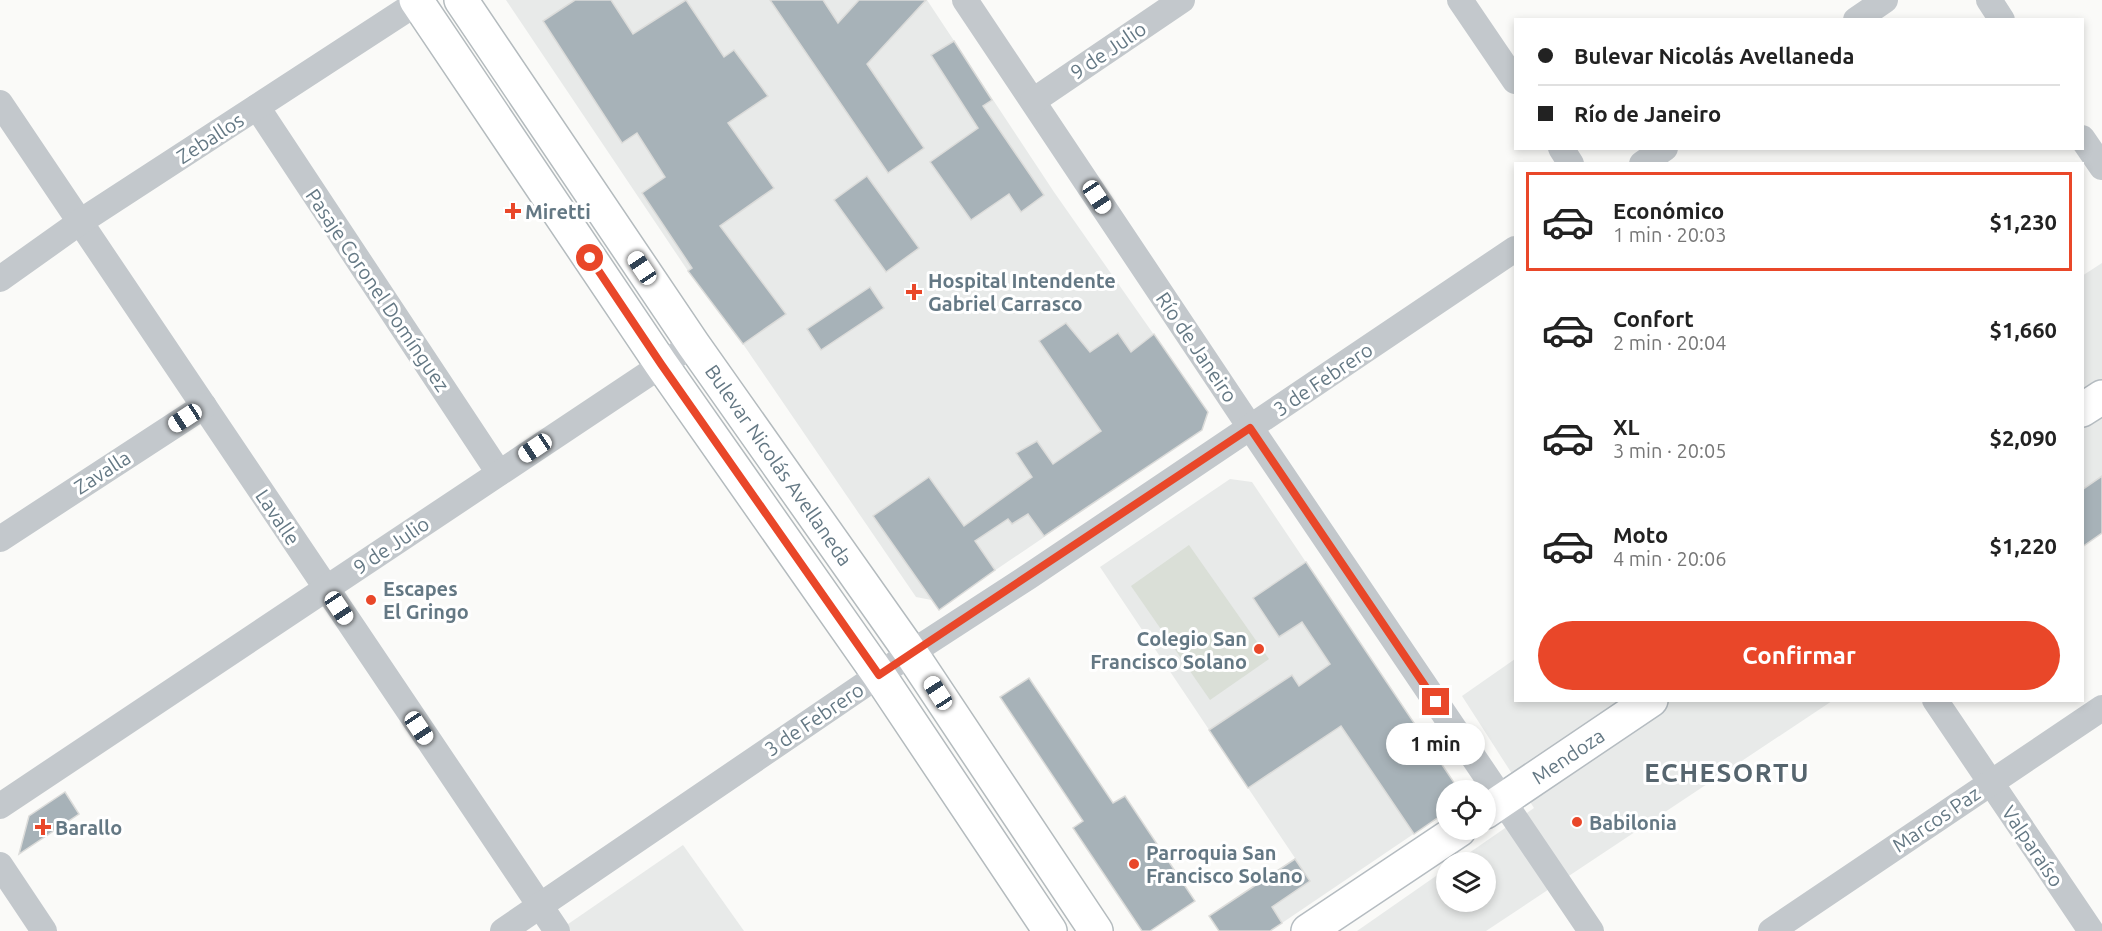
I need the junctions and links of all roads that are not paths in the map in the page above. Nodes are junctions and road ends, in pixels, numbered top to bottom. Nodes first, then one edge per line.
1 (461, 0) edge
2 (965, 0) edge
3 (1182, 0) edge
4 (1460, 0) edge
5 (1885, 0) edge
6 (1989, 0) edge
7 (418, 1) edge
8 (1859, 18) edge
9 (2001, 18) edge
10 (1514, 80) edge
11 (1033, 101) junction
12 (0, 103) edge
13 (257, 107) junction
14 (2084, 141) edge
15 (1662, 150) edge
16 (1645, 162) edge
17 (2102, 167) edge
18 (80, 222) junction
19 (1514, 250) edge
20 (0, 279) edge
21 (693, 344) junction
22 (661, 364) junction
23 (2102, 396) edge
24 (204, 406) junction
25 (2084, 409) edge
26 (1250, 428) junction
27 (499, 472) junction
28 (0, 539) edge
29 (326, 588) junction
30 (911, 653) junction
31 (879, 675) junction
32 (1648, 702) edge
33 (1936, 702) edge
34 (2102, 708) edge
35 (1477, 780) edge
36 (1990, 783) junction
37 (1496, 805) edge
38 (0, 806) edge
39 (1496, 809) edge
40 (1444, 840) edge
41 (0, 865) edge
42 (540, 907) junction
43 (44, 931) edge
44 (504, 931) edge
45 (557, 931) edge
46 (1050, 931) edge
47 (1096, 931) edge
48 (1308, 931) edge
49 (1591, 931) edge
50 (1771, 931) edge
51 (2091, 931) edge

1 - 21 main road, Bulevar Nicolás Avellaneda
2 - 11 street, Río de Janeiro
3 - 11 street, 9 de Julio
4 - 10 street
5 - 8 street
6 - 9 street
7 - 13 street, Zeballos
7 - 22 main road, Bulevar Nicolás Avellaneda
11 - 26 street, Río de Janeiro
12 - 18 street, Lavalle
13 - 18 street, Zeballos
13 - 27 street, Pasaje Coronel Domínguez
14 - 17 street
15 - 16 street
18 - 20 street, Zeballos
18 - 24 street, Lavalle
19 - 26 street, 3 de Febrero
21 - 22 street, 9 de Julio
21 - 30 main road, Bulevar Nicolás Avellaneda
22 - 27 street, 9 de Julio
22 - 31 main road, Bulevar Nicolás Avellaneda
23 - 25 main road
24 - 28 street, Zavalla
24 - 29 street, Lavalle
26 - 30 street, 3 de Febrero
26 - 35 street, Río de Janeiro
27 - 29 street, 9 de Julio
29 - 38 street, 9 de Julio
29 - 42 street, Lavalle
30 - 31 street, 3 de Febrero
30 - 47 main road, Bulevar Nicolás Avellaneda
31 - 42 street, 3 de Febrero
31 - 46 main road, Bulevar Nicolás Avellaneda
32 - 37 main road, Mendoza
33 - 36 street, Valparaíso
34 - 36 street, Marcos Paz
36 - 50 street, Marcos Paz
36 - 51 street, Valparaíso
39 - 49 street, Río de Janeiro
40 - 48 main road
41 - 43 street
42 - 44 street, 3 de Febrero
42 - 45 street, Lavalle

